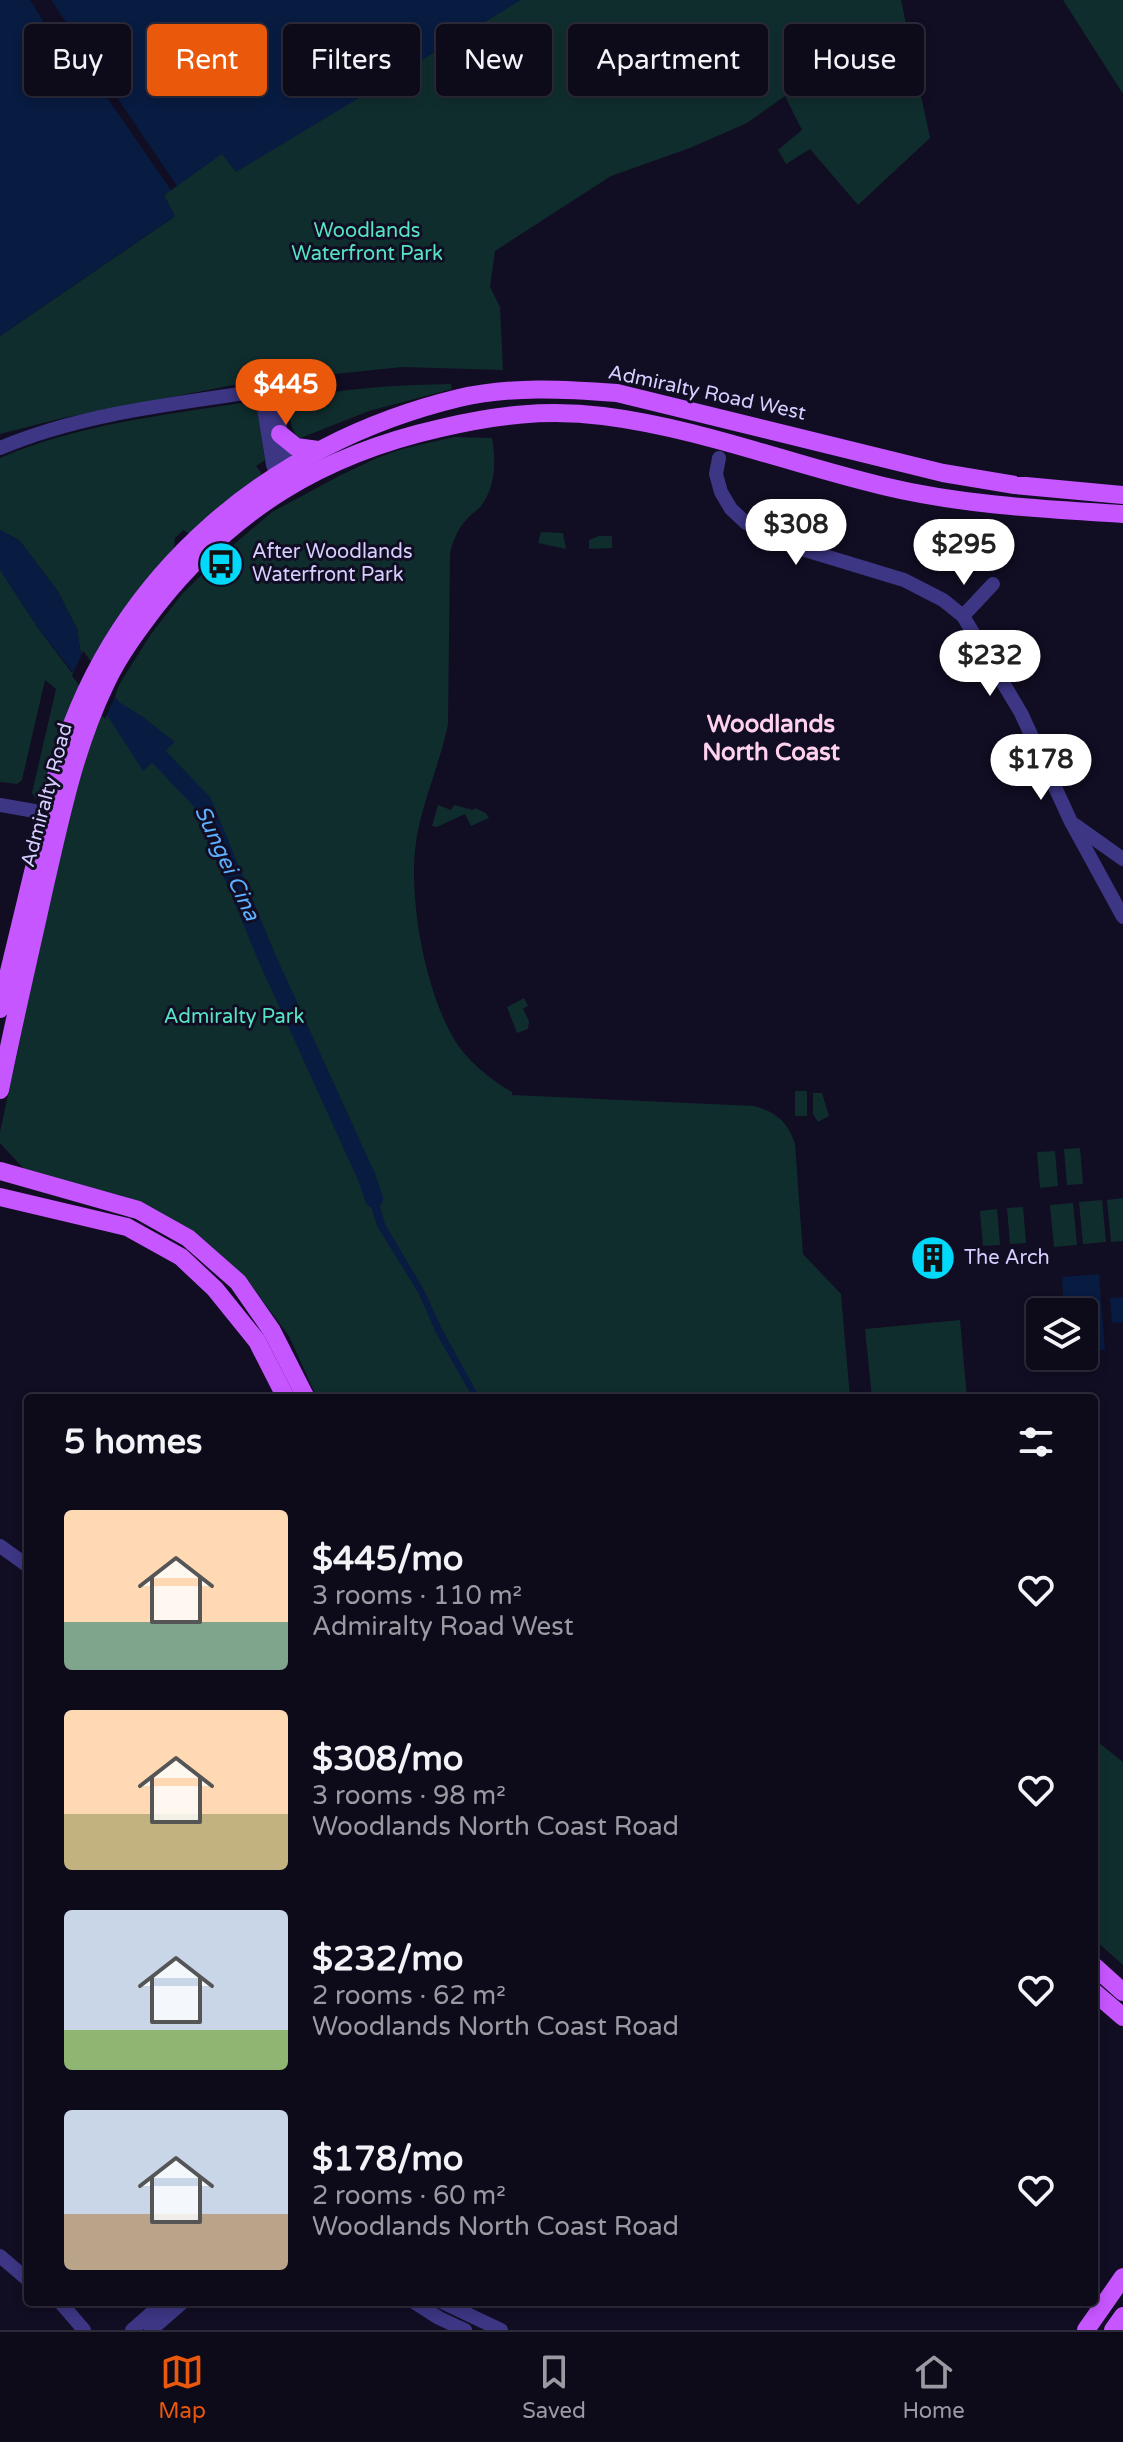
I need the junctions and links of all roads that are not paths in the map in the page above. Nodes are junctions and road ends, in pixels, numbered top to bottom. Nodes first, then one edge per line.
1 (267, 390) junction
2 (711, 417) junction
3 (744, 426) junction
4 (280, 434) junction
5 (0, 448) edge
6 (318, 450) junction
7 (722, 450) junction
8 (288, 477) junction
9 (1123, 495) edge
10 (1123, 514) edge
11 (993, 584) dead end
12 (963, 616) junction
13 (90, 700) junction
14 (0, 805) edge
15 (46, 813) junction
16 (1071, 822) junction
17 (1123, 859) edge
18 (1123, 917) edge
19 (0, 1009) edge
20 (0, 1090) edge
21 (0, 1171) edge
22 (0, 1197) edge
23 (284, 1394) edge
24 (304, 1394) edge
25 (0, 1546) edge
26 (0, 1557) edge
27 (24, 1563) edge
28 (24, 1574) edge
29 (1098, 1970) edge
30 (1123, 1992) edge
31 (1098, 1995) edge
32 (1123, 2017) edge
33 (0, 2248) edge
34 (0, 2256) edge
35 (24, 2266) edge
36 (24, 2277) edge
37 (1123, 2277) edge
38 (51, 2306) edge
39 (63, 2306) edge
40 (159, 2306) edge
41 (178, 2306) edge
42 (420, 2306) edge
43 (450, 2306) edge
44 (1123, 2316) edge
45 (72, 2330) edge
46 (84, 2330) edge
47 (132, 2330) edge
48 (151, 2330) edge
49 (465, 2330) edge
50 (501, 2330) edge
51 (1086, 2330) edge
52 (1113, 2330) edge

1 - 4 street
1 - 5 street
1 - 8 street
2 - 3 main road, Admiralty Road West
2 - 6 main road, Admiralty Road West
2 - 7 main road
3 - 7 main road
3 - 9 main road, Admiralty Road West
4 - 6 main road
4 - 8 street
6 - 8 main road, Admiralty Road West
7 - 8 main road
7 - 10 main road
7 - 12 street
8 - 13 main road, Admiralty Road
11 - 12 street
12 - 16 street
13 - 15 main road, Admiralty Road
13 - 20 main road, Admiralty Road
14 - 15 street
15 - 19 main road, Admiralty Road
16 - 17 street
16 - 18 street
21 - 24 main road
22 - 23 main road
25 - 27 street
26 - 28 street
29 - 30 main road
31 - 32 main road
33 - 35 street
34 - 36 street
37 - 51 main road
38 - 45 street
39 - 46 street
40 - 47 street
41 - 48 street
42 - 49 street
43 - 50 street
44 - 52 main road

